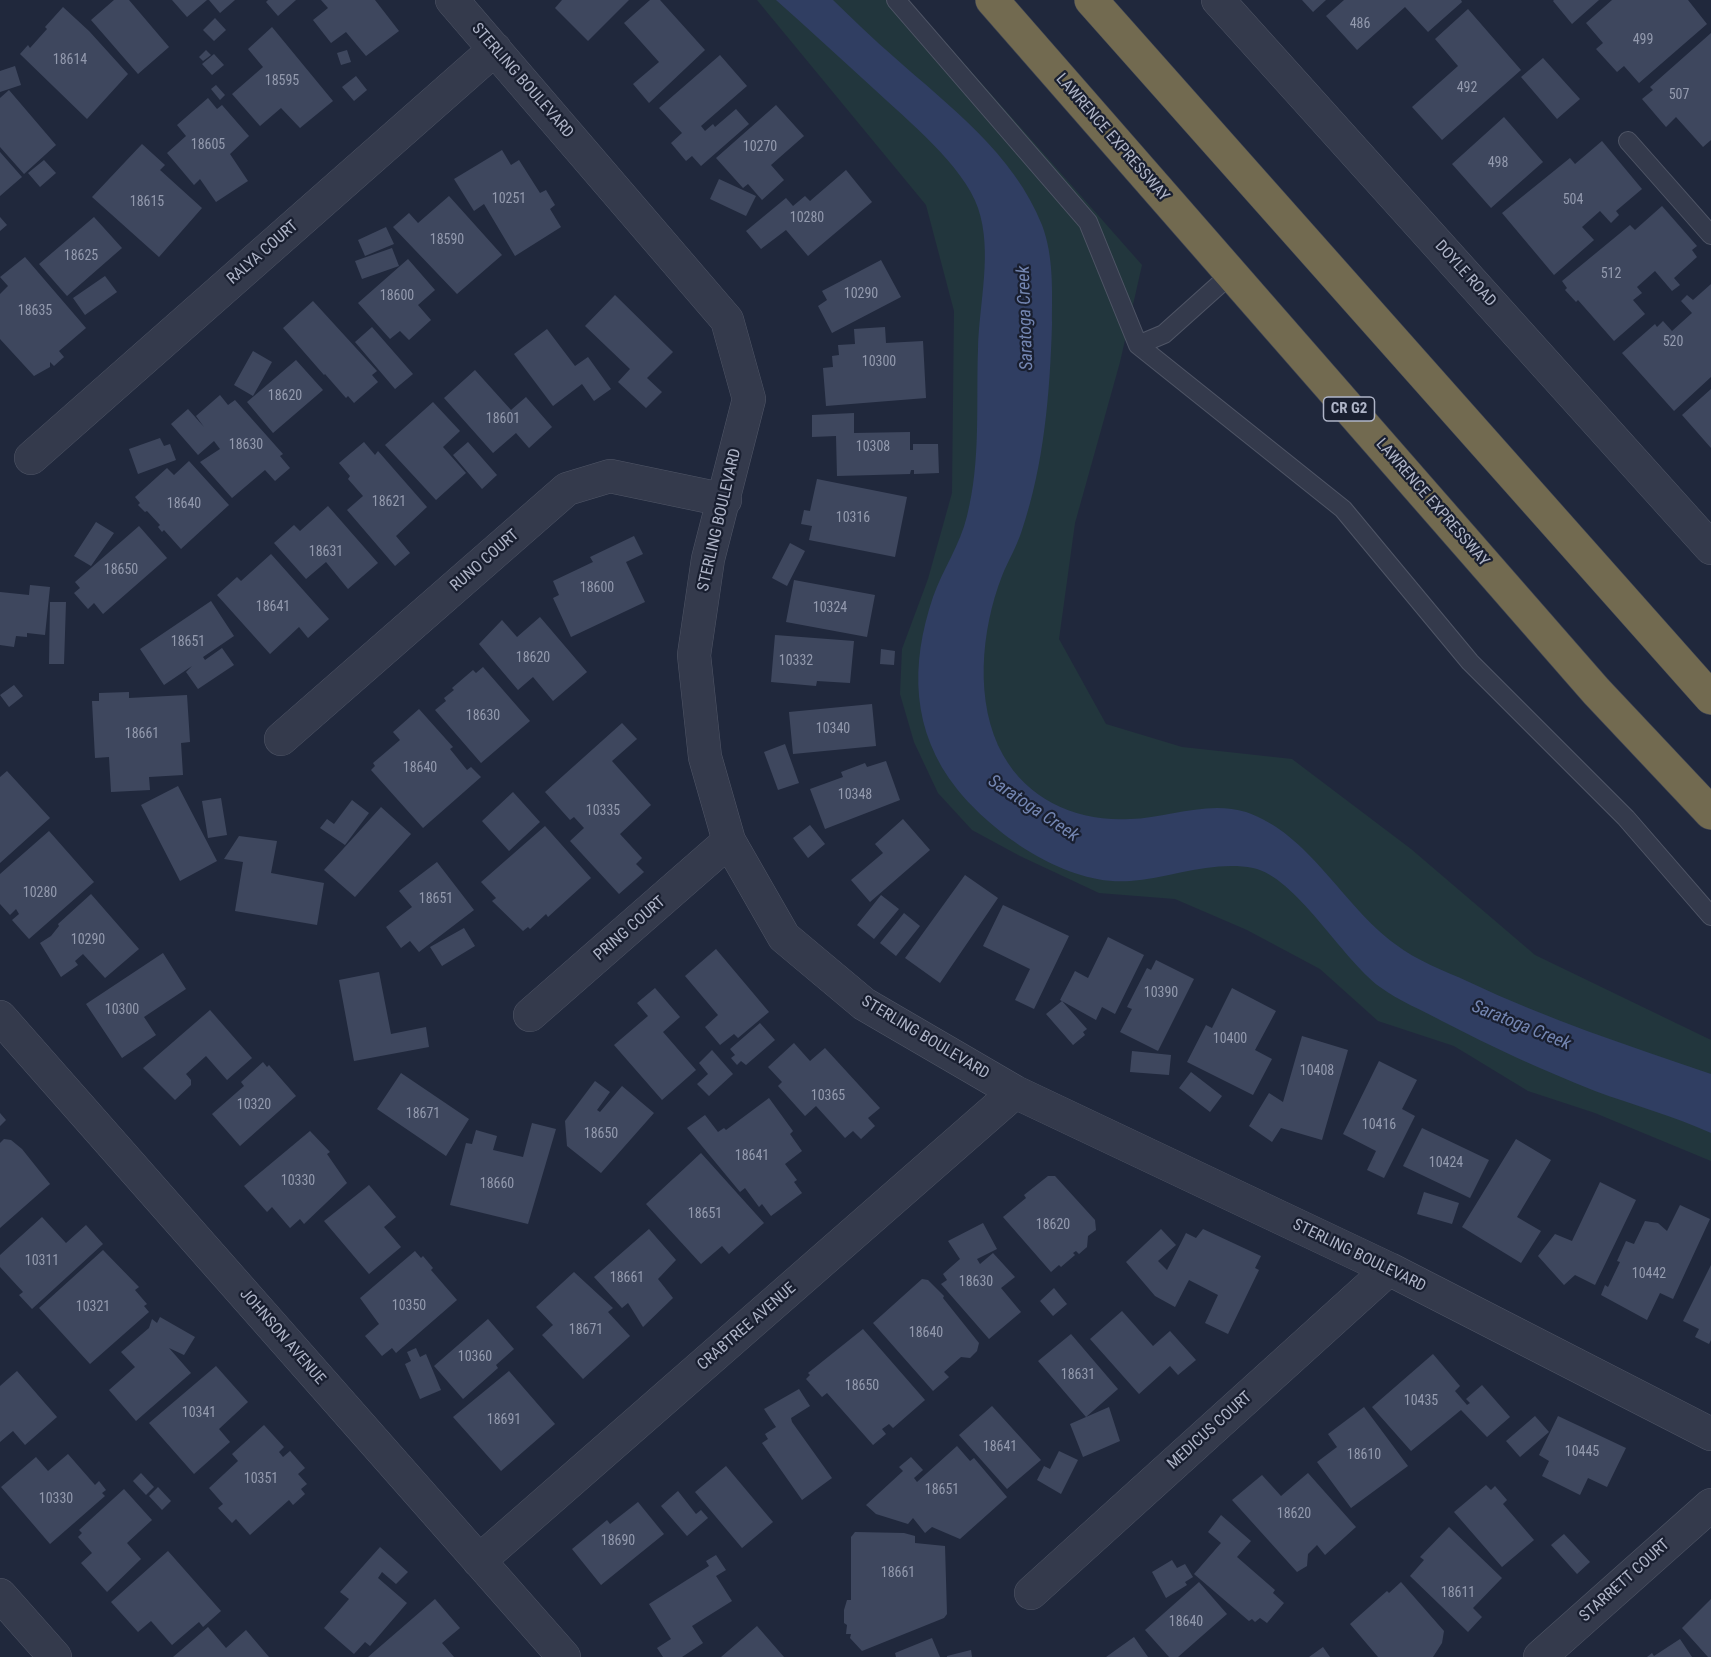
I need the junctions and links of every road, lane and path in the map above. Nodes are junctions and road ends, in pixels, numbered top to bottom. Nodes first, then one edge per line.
1 (452, 0) edge
2 (896, 0) edge
3 (992, 0) edge
4 (1091, 0) edge
5 (1218, 0) edge
6 (495, 49) junction
7 (1628, 141) dead end
8 (1711, 235) edge
9 (1231, 274) junction
10 (1138, 345) junction
11 (31, 458) dead end
12 (725, 500) junction
13 (1711, 548) edge
14 (1711, 698) edge
15 (281, 739) dead end
16 (1711, 813) edge
17 (729, 841) junction
18 (1711, 916) edge
19 (530, 1015) dead end
20 (0, 1017) edge
21 (1015, 1092) junction
22 (1389, 1269) junction
23 (1711, 1434) edge
24 (1711, 1505) edge
25 (479, 1562) junction
26 (1031, 1593) dead end
27 (0, 1595) edge
28 (55, 1657) edge
29 (564, 1657) edge
30 (1540, 1657) edge

1 - 6 street, STERLING BOULEVARD
2 - 10 lane
3 - 9 highway, LAWRENCE EXPRESSWAY / CR G2
4 - 14 highway
5 - 13 street, DOYLE ROAD
6 - 11 street, RALYA COURT
6 - 12 street, STERLING BOULEVARD
7 - 8 lane
9 - 10 lane
9 - 16 highway, LAWRENCE EXPRESSWAY / CR G2
10 - 18 lane
12 - 15 street, RUNO COURT
12 - 17 street, STERLING BOULEVARD
17 - 19 street, PRING COURT
17 - 21 street, STERLING BOULEVARD
20 - 25 street, JOHNSON AVENUE
21 - 22 street, STERLING BOULEVARD
21 - 25 street, CRABTREE AVENUE
22 - 23 street, STERLING BOULEVARD
22 - 26 street, MEDICUS COURT
24 - 30 street, STARRETT COURT
25 - 29 street, JOHNSON AVENUE
27 - 28 street

